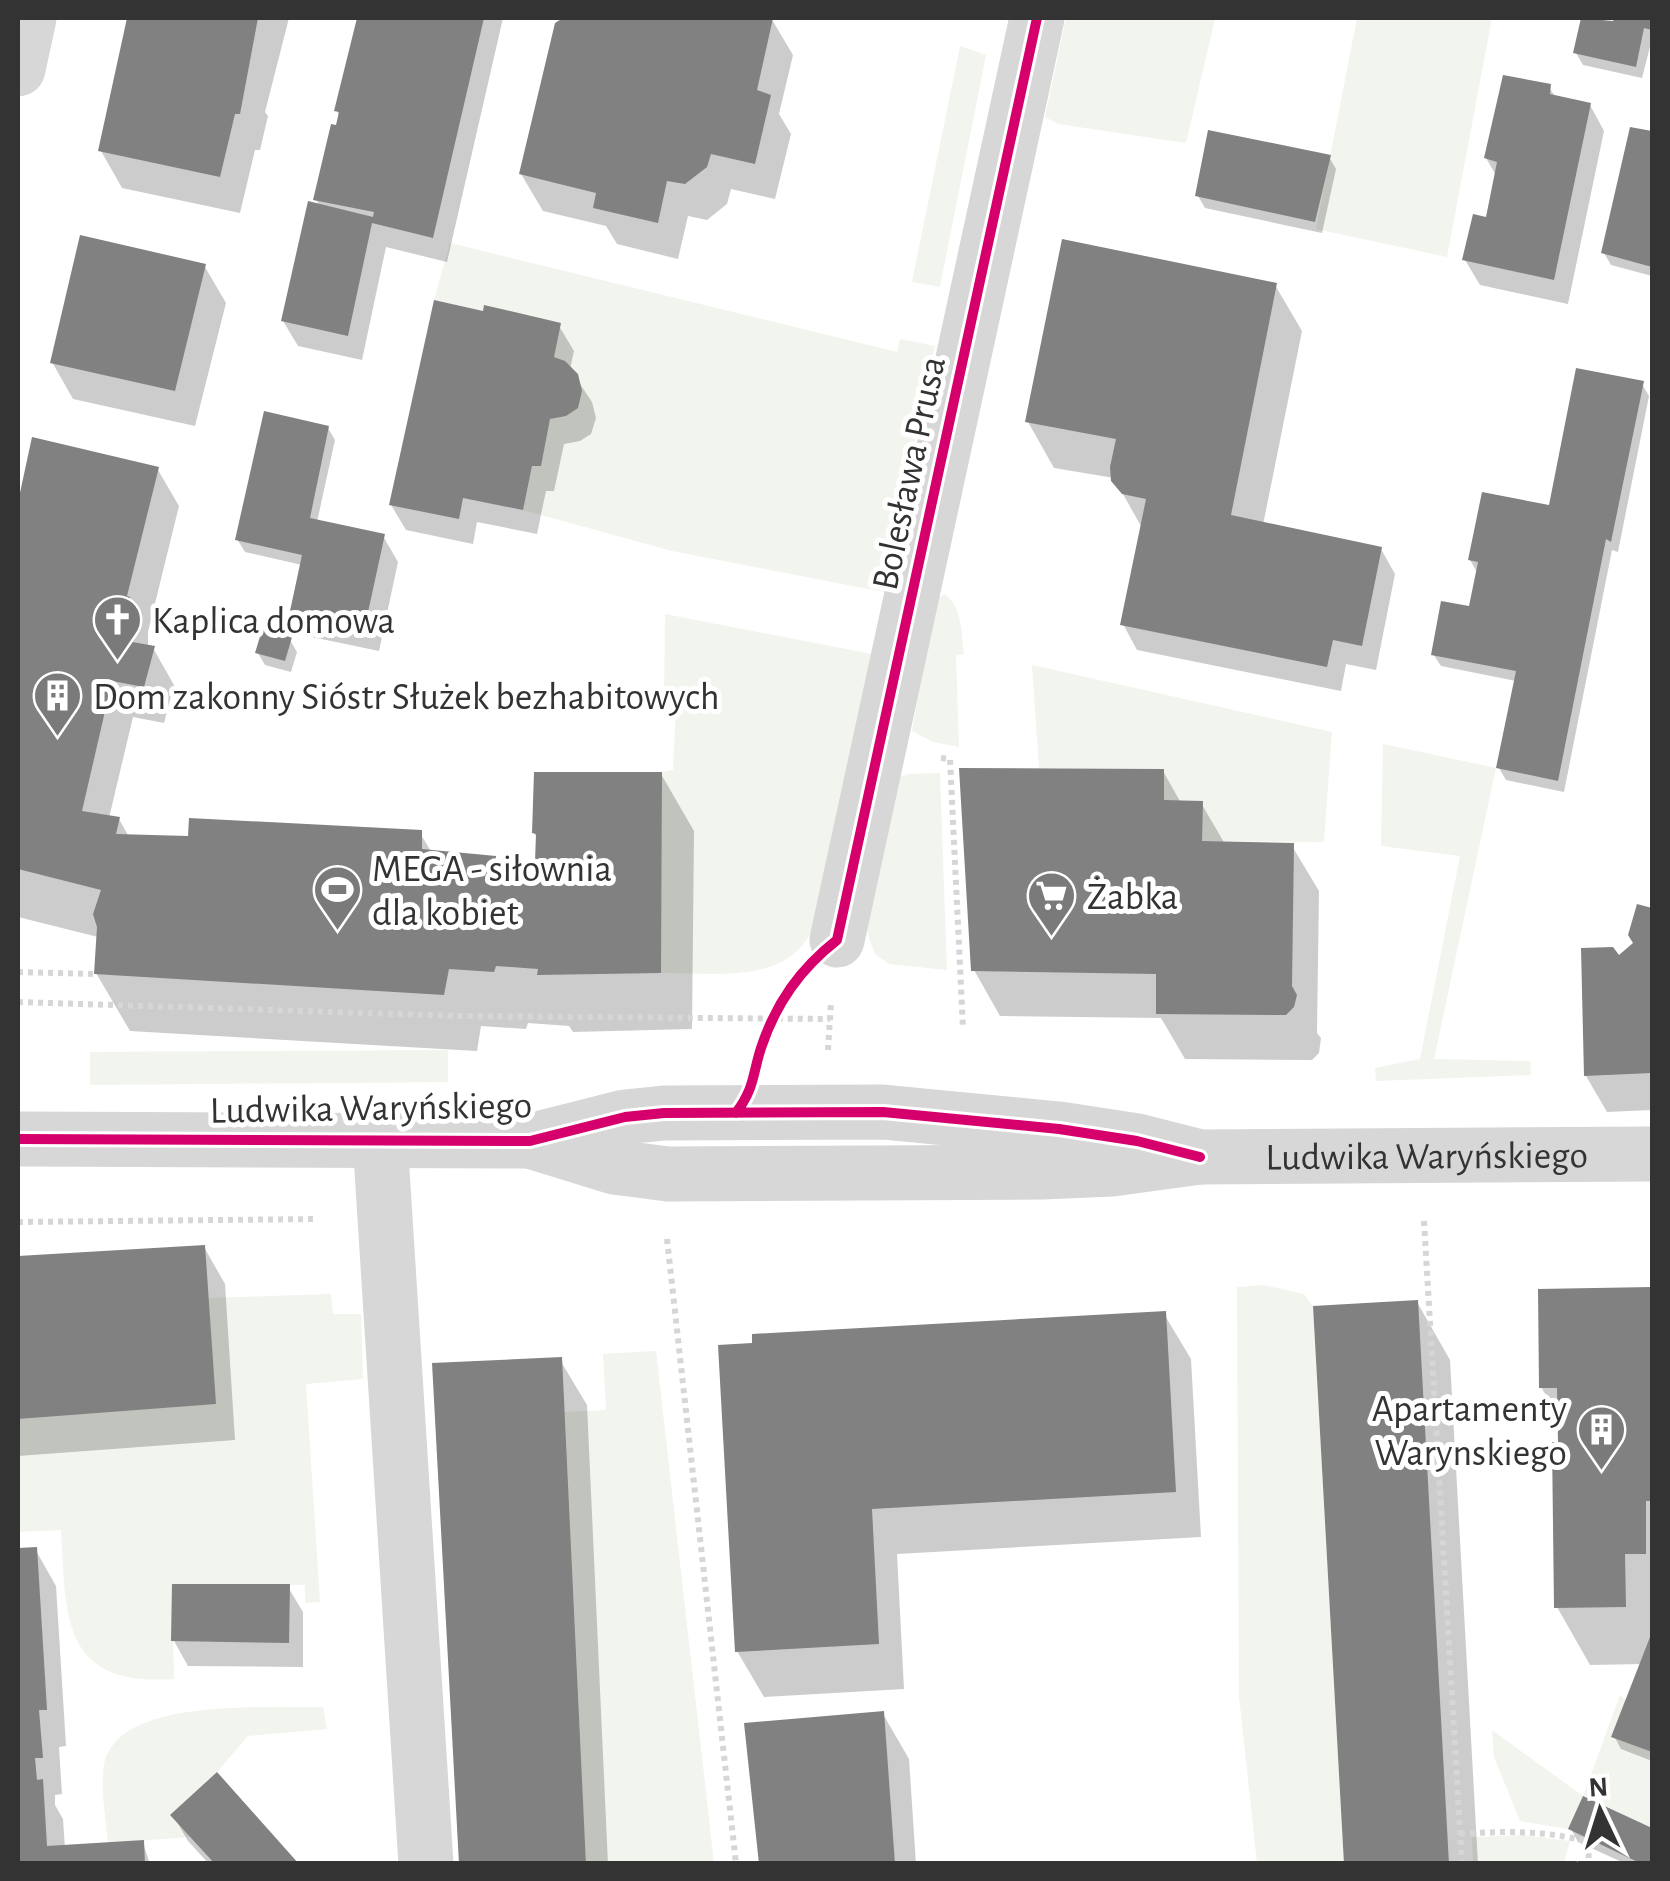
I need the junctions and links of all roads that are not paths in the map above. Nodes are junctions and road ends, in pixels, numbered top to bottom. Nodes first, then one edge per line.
1 (29, 18) edge
2 (1037, 18) edge
3 (18, 68) edge
4 (837, 940) road end
5 (18, 1138) edge
6 (380, 1139) junction
7 (530, 1140) junction
8 (1652, 1154) edge
9 (1200, 1157) junction
10 (426, 1864) edge

1 - 3 street
2 - 4 street, Bolesława Prusa
5 - 6 street, Ludwika Waryńskiego
6 - 7 street, Ludwika Waryńskiego
6 - 10 street
7 - 9 street, Ludwika Waryńskiego
7 - 9 street, Ludwika Waryńskiego
8 - 9 street, Ludwika Waryńskiego

